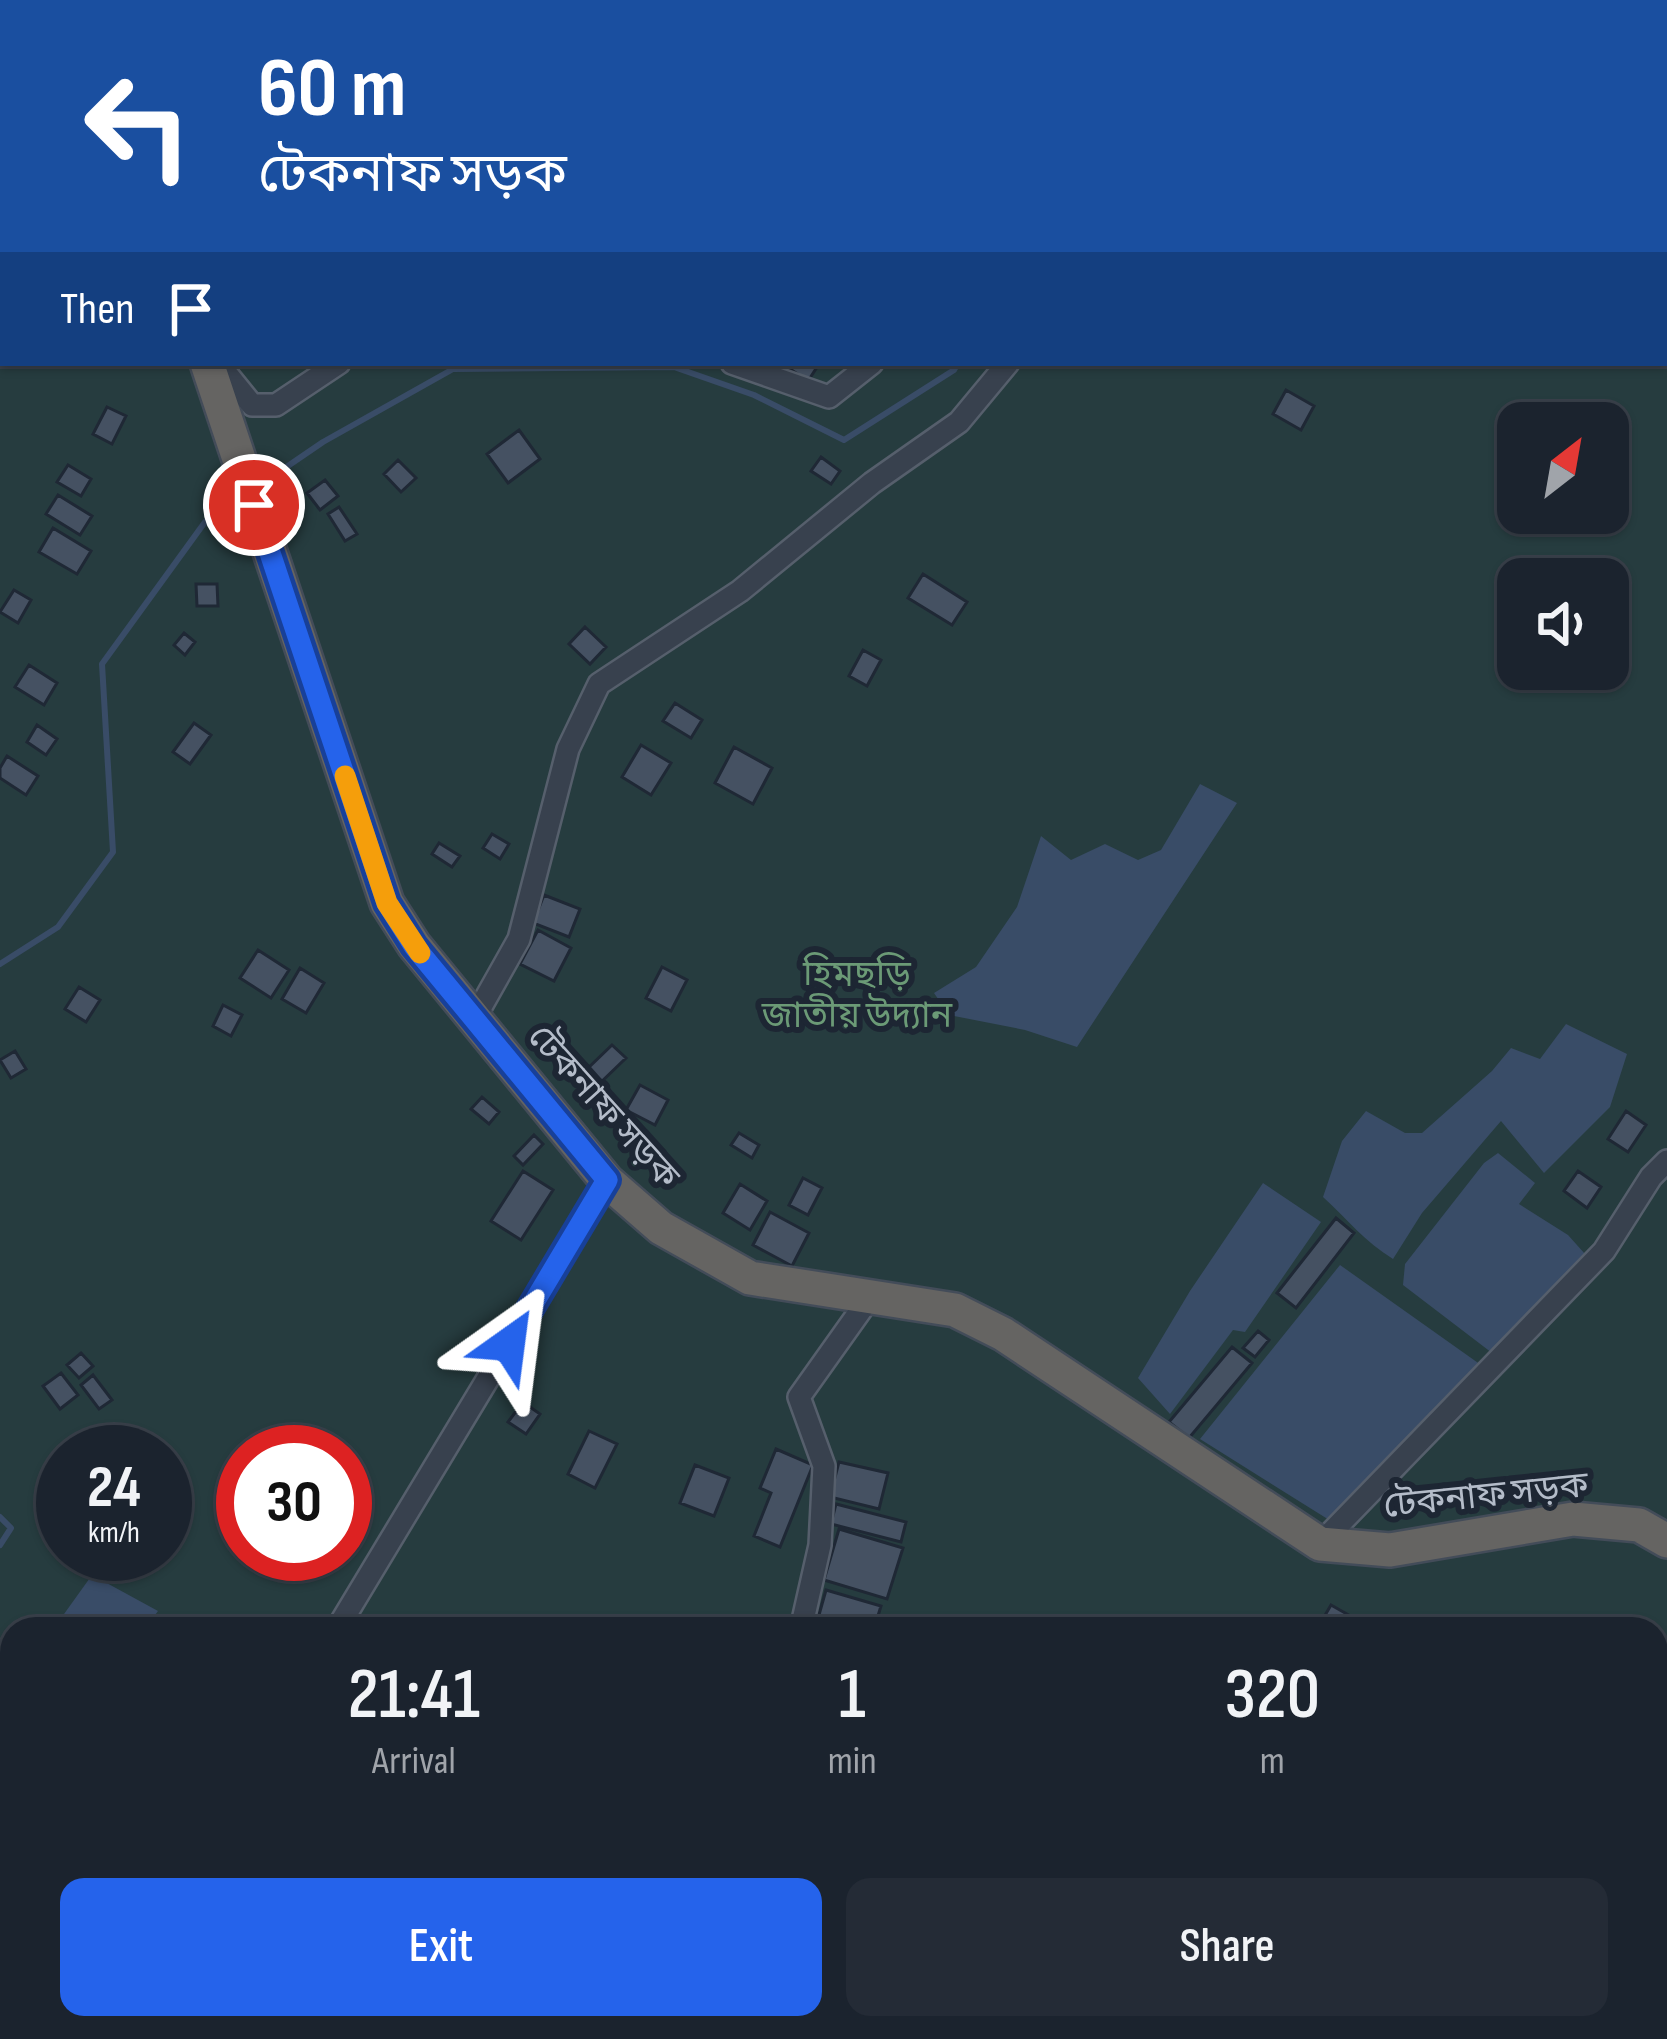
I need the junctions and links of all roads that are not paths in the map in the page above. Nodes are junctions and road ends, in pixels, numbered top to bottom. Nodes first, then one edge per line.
1 (334, 366) edge
2 (741, 366) edge
3 (868, 366) edge
4 (1006, 366) edge
5 (213, 371) edge
6 (474, 1019) junction
7 (1667, 1161) edge
8 (607, 1180) junction
9 (868, 1300) junction
10 (1667, 1541) edge
11 (1320, 1544) junction
12 (344, 1617) edge
13 (804, 1617) edge

1 - 5 street
2 - 3 street
4 - 6 street
5 - 6 highway, টেকনাফ সড়ক
6 - 8 highway, টেকনাফ সড়ক
7 - 11 street
8 - 9 highway, টেকনাফ সড়ক
8 - 12 street
9 - 11 highway, টেকনাফ সড়ক
9 - 13 street
10 - 11 highway, টেকনাফ সড়ক

